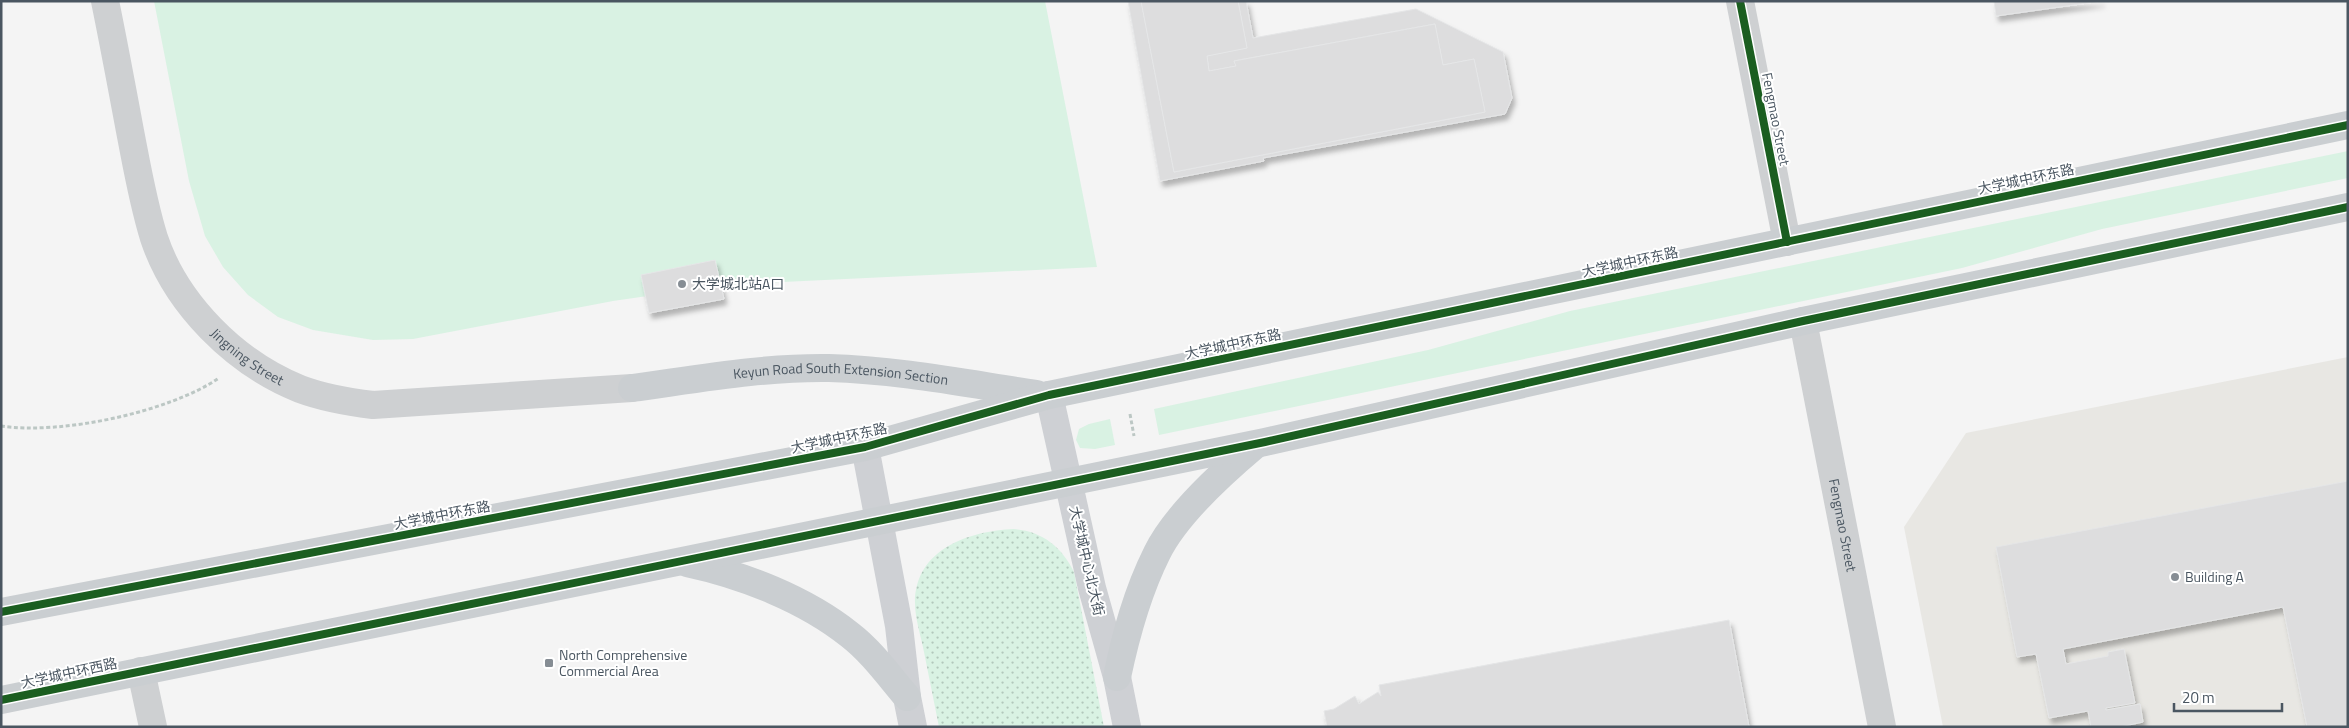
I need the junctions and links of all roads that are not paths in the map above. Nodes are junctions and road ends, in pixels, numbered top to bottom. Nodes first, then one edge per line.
1 (105, 1) edge
2 (1740, 1) edge
3 (2348, 125) edge
4 (2348, 207) edge
5 (1787, 242) junction
6 (1803, 322) junction
7 (632, 388) joint
8 (1049, 395) junction
9 (1265, 442) junction
10 (865, 447) junction
11 (1068, 482) junction
12 (879, 521) junction
13 (680, 562) junction
14 (1, 612) edge
15 (142, 671) junction
16 (1117, 677) junction
17 (907, 696) junction
18 (1, 700) edge
19 (153, 727) edge
20 (913, 727) edge
21 (1127, 727) edge
22 (1882, 727) edge

1 - 7 street, Jingning Street
2 - 5 street, Fengmao Street
3 - 5 main road, 大学城中环东路
4 - 6 main road
5 - 8 main road, 大学城中环东路
6 - 9 main road
6 - 22 street, Fengmao Street
7 - 8 main road, Keyun Road South Extension Section
8 - 10 main road, 大学城中环东路
8 - 11 main road, 大学城中心北大街
9 - 11 main road
9 - 16 main road
10 - 12 main road
10 - 14 main road, 大学城中环东路
11 - 12 main road
11 - 16 main road, 大学城中心北大街
12 - 13 main road
12 - 17 main road
13 - 15 main road
13 - 17 main road
15 - 18 main road, 大学城中环西路
15 - 19 street
16 - 21 main road, 大学城中心北大街
17 - 20 main road

